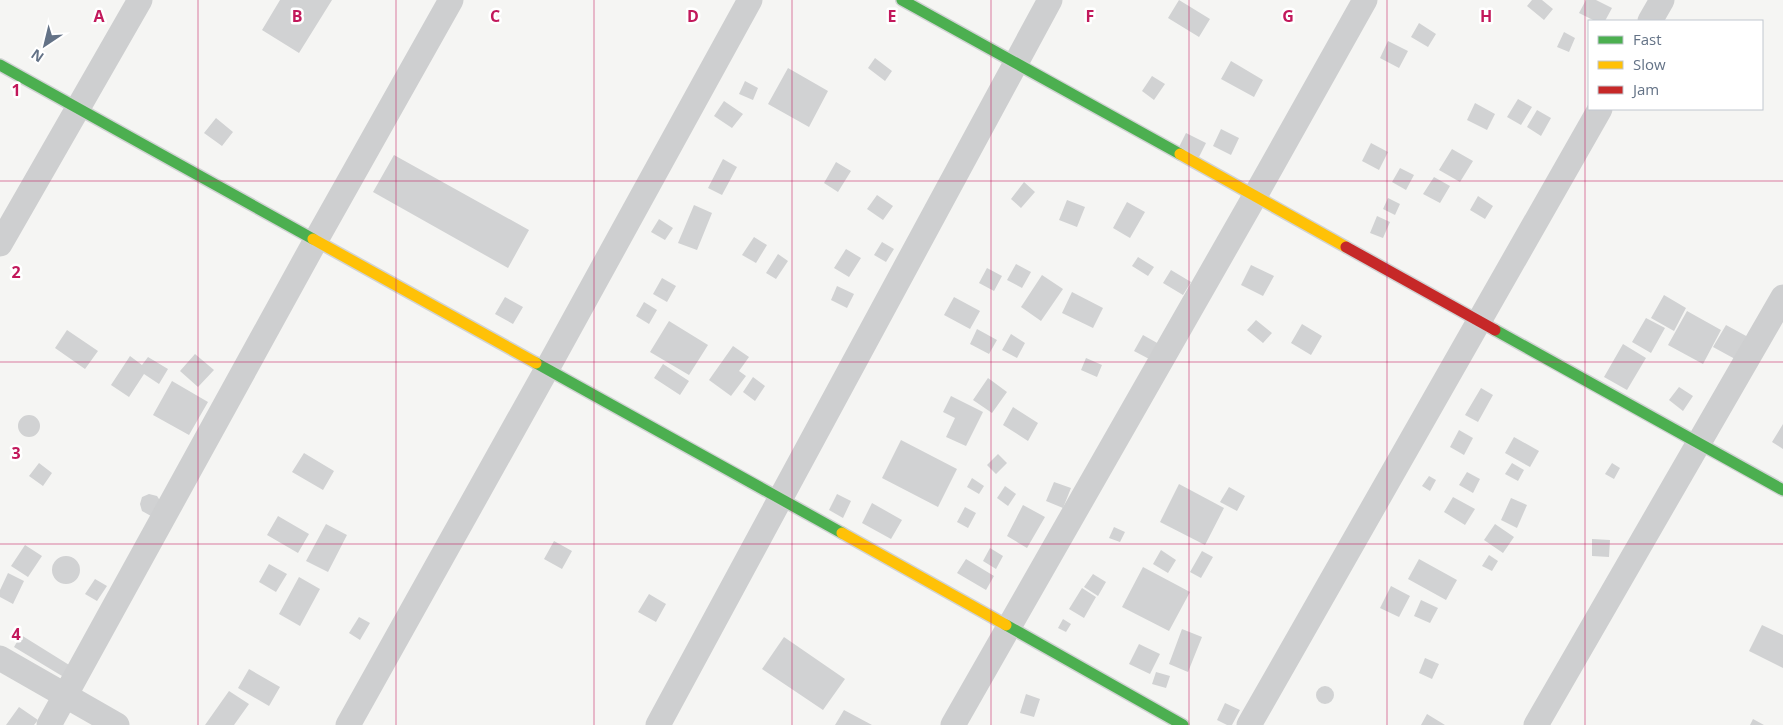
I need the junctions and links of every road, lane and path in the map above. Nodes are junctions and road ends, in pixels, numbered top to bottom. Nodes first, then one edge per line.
1 (140, 0) edge
2 (451, 0) edge
3 (750, 0) edge
4 (902, 0) edge
5 (1050, 0) edge
6 (1365, 0) edge
7 (1662, 0) edge
8 (1651, 20) edge
9 (1016, 63) junction
10 (0, 65) edge
11 (77, 108) junction
12 (1599, 110) edge
13 (1255, 196) junction
14 (316, 240) junction
15 (0, 244) edge
16 (1783, 297) edge
17 (1480, 320) junction
18 (547, 369) junction
19 (1699, 443) junction
20 (1783, 490) edge
21 (780, 498) junction
22 (1008, 627) junction
23 (0, 658) edge
24 (66, 696) junction
25 (49, 725) edge
26 (117, 725) edge
27 (348, 725) edge
28 (658, 725) edge
29 (953, 725) edge
30 (1183, 725) edge
31 (1250, 725) edge
32 (1536, 725) edge

1 - 11 street
2 - 14 street
3 - 18 street
4 - 9 street
5 - 9 street
6 - 13 street
7 - 8 street
9 - 13 street
9 - 21 street
10 - 11 street
11 - 14 street
11 - 15 street
12 - 17 street
13 - 17 street
13 - 22 street
14 - 18 street
14 - 24 street
16 - 19 street
17 - 19 street
17 - 31 street
18 - 21 street
18 - 27 street
19 - 20 street
19 - 32 street
21 - 22 street
21 - 28 street
22 - 29 street
22 - 30 street
23 - 24 street
24 - 25 street
24 - 26 street

